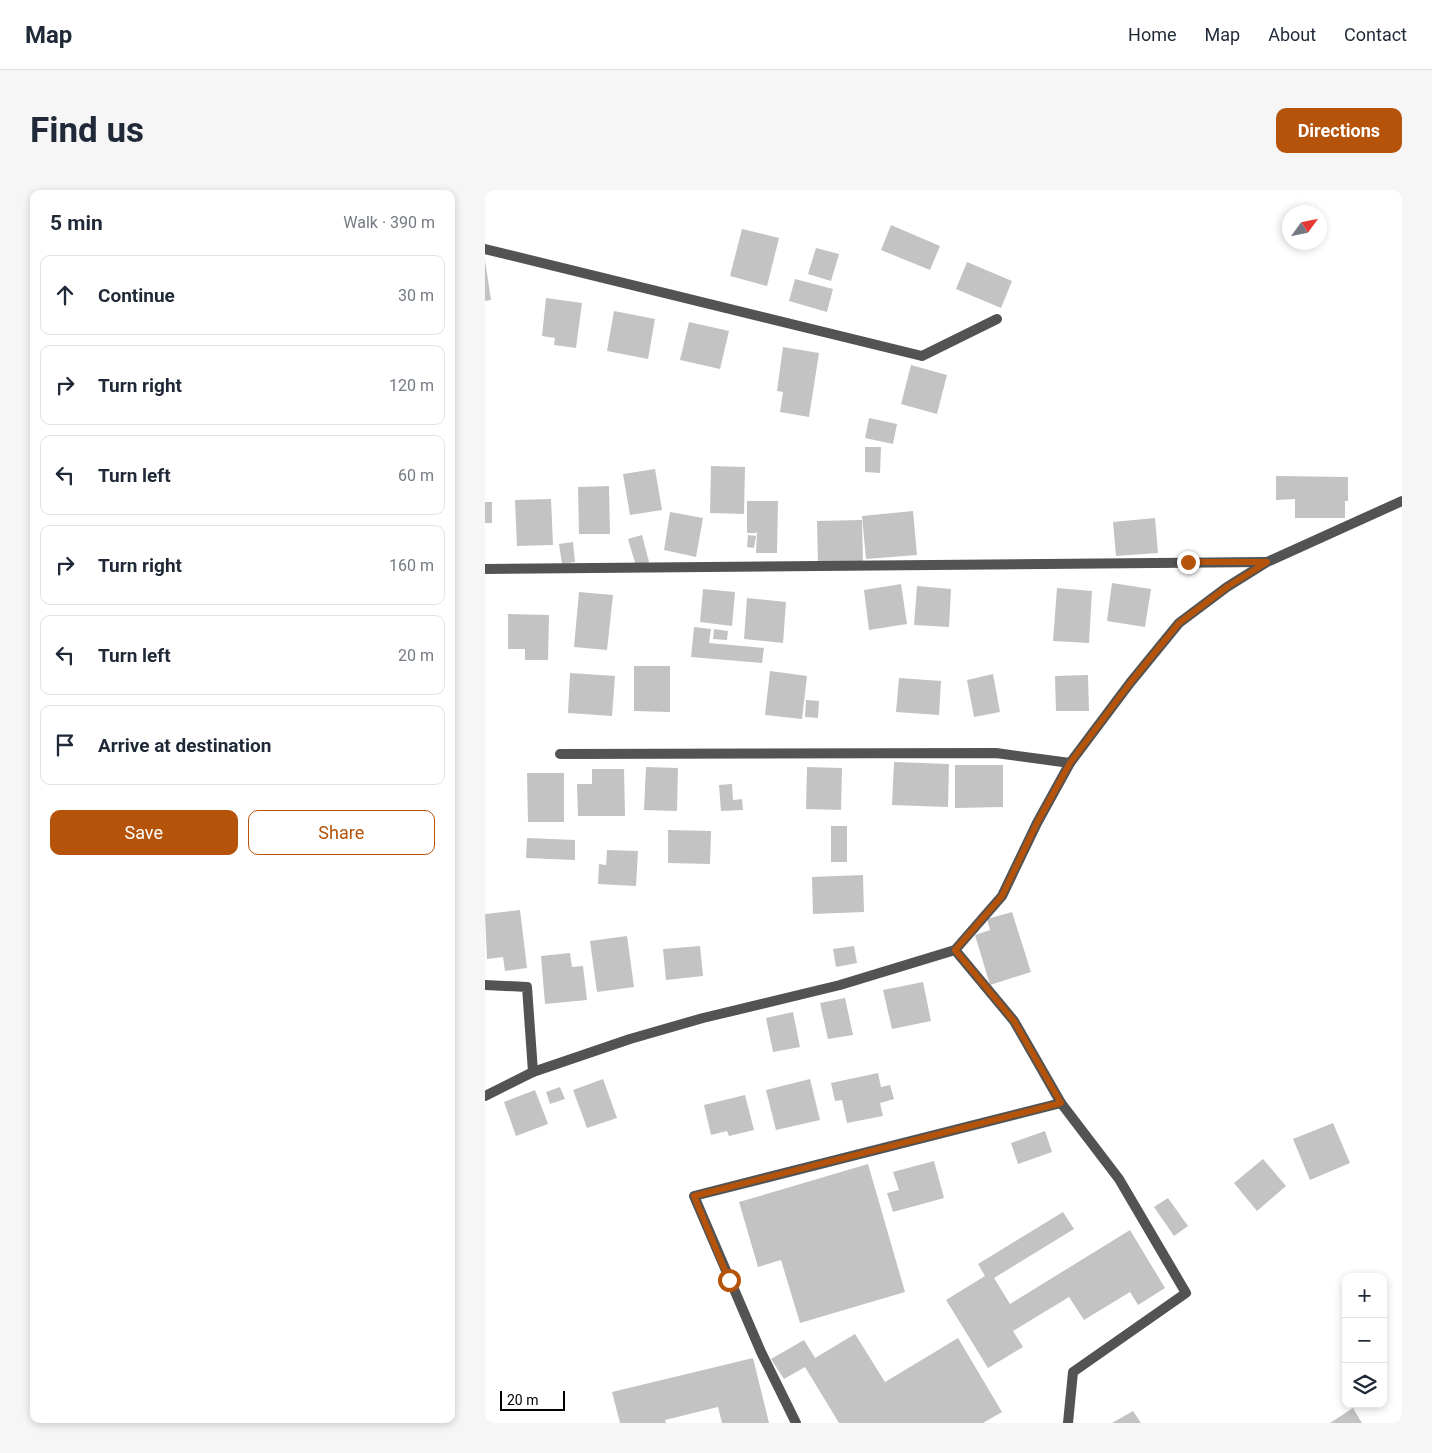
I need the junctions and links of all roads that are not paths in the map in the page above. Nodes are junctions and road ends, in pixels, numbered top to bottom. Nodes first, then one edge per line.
1 (485, 249) edge
2 (997, 319) dead end
3 (1402, 501) edge
4 (1267, 562) junction
5 (485, 569) edge
6 (560, 754) dead end
7 (1070, 763) junction
8 (955, 950) junction
9 (485, 985) edge
10 (533, 1072) junction
11 (485, 1096) edge
12 (1061, 1103) junction
13 (796, 1423) edge
14 (1068, 1423) edge

1 - 2 street
3 - 4 street
4 - 5 street
4 - 7 street
6 - 7 street
7 - 8 street
8 - 10 street
8 - 12 street
9 - 10 street
10 - 11 street
12 - 13 street
12 - 14 street

